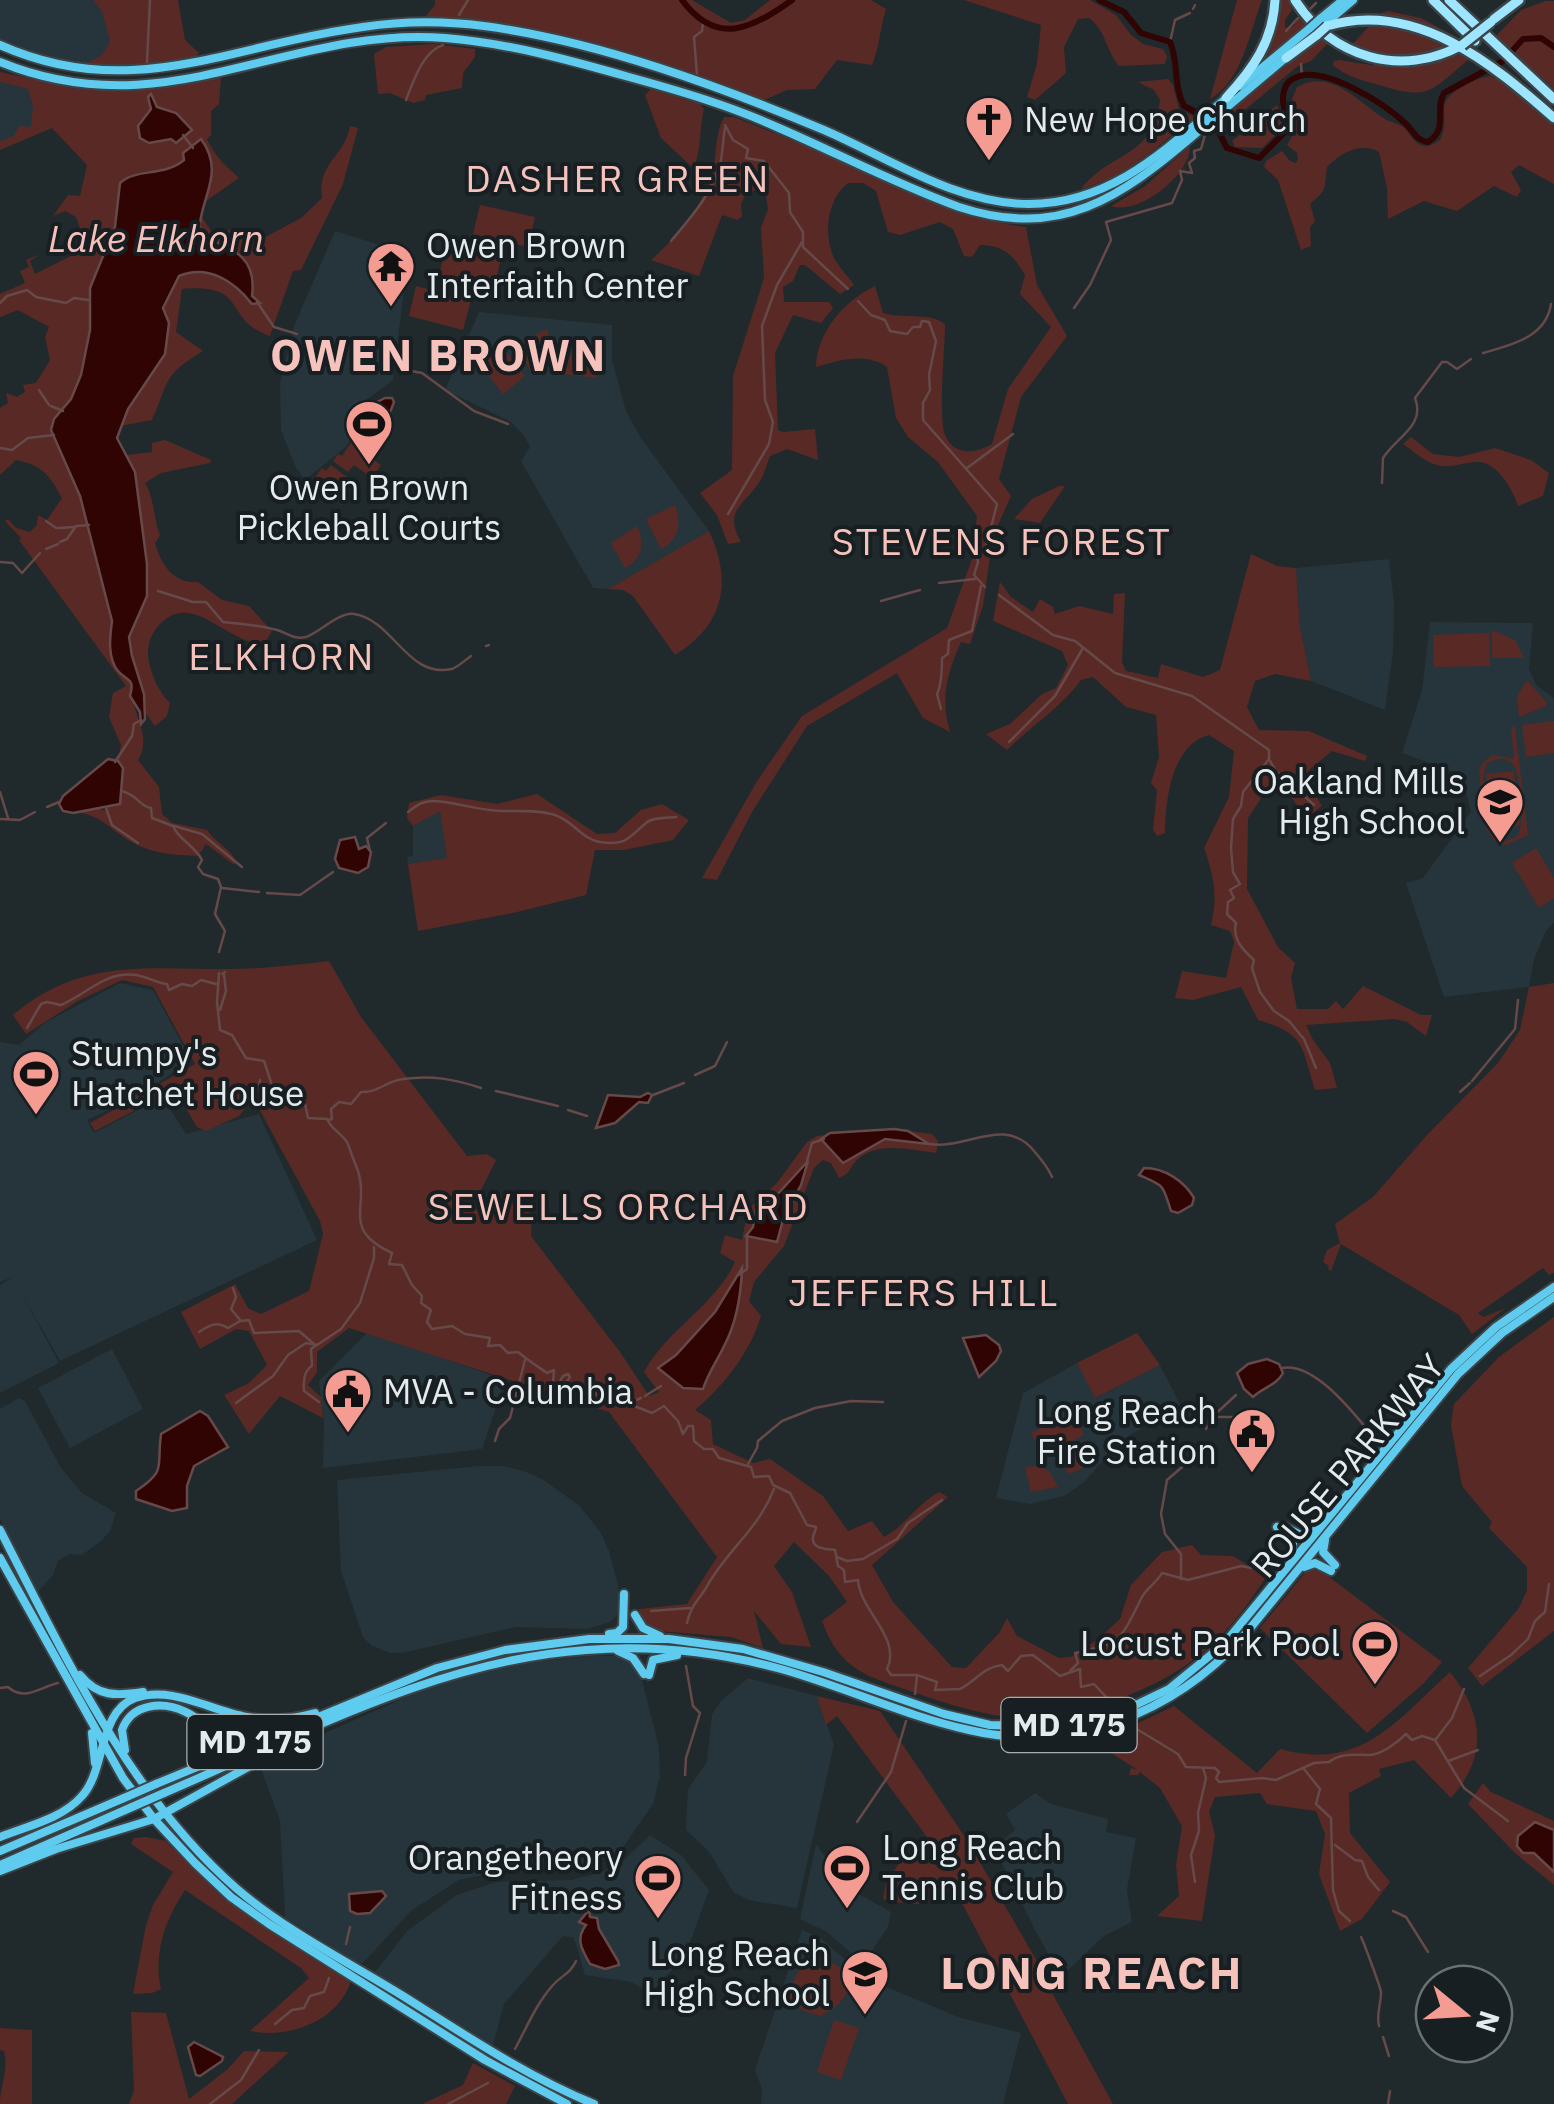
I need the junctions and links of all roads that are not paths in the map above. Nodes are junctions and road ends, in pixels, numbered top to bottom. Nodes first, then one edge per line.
1 (1275, 0) edge
2 (1295, 0) edge
3 (1343, 0) edge
4 (1354, 0) edge
5 (1433, 0) edge
6 (1449, 0) edge
7 (1507, 0) edge
8 (1519, 0) edge
9 (1362, 8) dead end
10 (1434, 18) dead end
11 (1492, 20) junction
12 (1324, 23) junction
13 (1314, 32) junction
14 (0, 45) edge
15 (1286, 58) joint
16 (0, 62) edge
17 (1496, 63) junction
18 (1226, 98) junction
19 (1554, 99) edge
20 (1218, 110) junction
21 (1554, 116) edge
22 (1192, 132) junction
23 (1554, 1287) edge
24 (1554, 1297) edge
25 (1354, 1487) junction
26 (1350, 1504) junction
27 (0, 1530) edge
28 (0, 1558) edge
29 (624, 1594) dead end
30 (1276, 1596) junction
31 (1259, 1603) junction
32 (636, 1615) dead end
33 (669, 1639) junction
34 (60, 1646) junction
35 (609, 1648) junction
36 (49, 1649) junction
37 (505, 1650) junction
38 (756, 1663) junction
39 (353, 1701) junction
40 (200, 1703) junction
41 (351, 1714) junction
42 (109, 1731) junction
43 (104, 1746) junction
44 (110, 1757) junction
45 (98, 1766) junction
46 (136, 1772) junction
47 (156, 1784) junction
48 (90, 1785) junction
49 (185, 1802) junction
50 (166, 1813) junction
51 (154, 1819) junction
52 (162, 1828) junction
53 (184, 1834) junction
54 (0, 1837) edge
55 (0, 1852) edge
56 (205, 1857) junction
57 (0, 1868) edge
58 (567, 2104) edge
59 (594, 2104) edge

1 - 18 highway
2 - 11 highway, bridge
3 - 12 main road
4 - 12 main road
5 - 17 highway
6 - 19 highway
7 - 11 highway
8 - 11 highway
9 - 12 highway
10 - 17 highway
12 - 13 highway, bridge
13 - 15 highway
13 - 18 main road
14 - 22 main road
15 - 20 main road
16 - 22 main road
17 - 21 highway
18 - 20 main road
20 - 22 main road
23 - 25 main road, ROUSE PARKWAY / MD 175
24 - 26 main road, ROUSE PARKWAY / MD 175
25 - 31 main road, ROUSE PARKWAY / MD 175
25 - 31 main road
26 - 30 main road, ROUSE PARKWAY / MD 175
26 - 30 main road
27 - 34 main road
28 - 36 main road
29 - 37 main road
30 - 38 main road, ROUSE PARKWAY / MD 175
31 - 33 main road, ROUSE PARKWAY / MD 175
32 - 33 main road
33 - 37 main road, ROUSE PARKWAY / MD 175
34 - 40 main road
34 - 42 main road
35 - 38 main road, ROUSE PARKWAY / MD 175
35 - 38 main road
35 - 41 main road, ROUSE PARKWAY / MD 175
36 - 43 main road
36 - 48 main road
37 - 39 main road, ROUSE PARKWAY / MD 175
39 - 40 main road
39 - 47 main road, ROUSE PARKWAY / MD 175
40 - 42 main road
41 - 49 main road
41 - 57 main road, ROUSE PARKWAY / MD 175, bridge
42 - 43 main road
42 - 46 main road
43 - 44 main road
43 - 45 main road
44 - 45 main road
44 - 46 main road
44 - 51 main road
45 - 48 main road
46 - 47 main road
46 - 50 main road
47 - 55 main road, ROUSE PARKWAY / MD 175, bridge
48 - 54 main road
49 - 50 main road
49 - 53 main road
50 - 51 main road
50 - 53 main road
51 - 52 main road
51 - 57 main road
52 - 56 main road
52 - 58 main road
53 - 56 main road
56 - 59 main road

